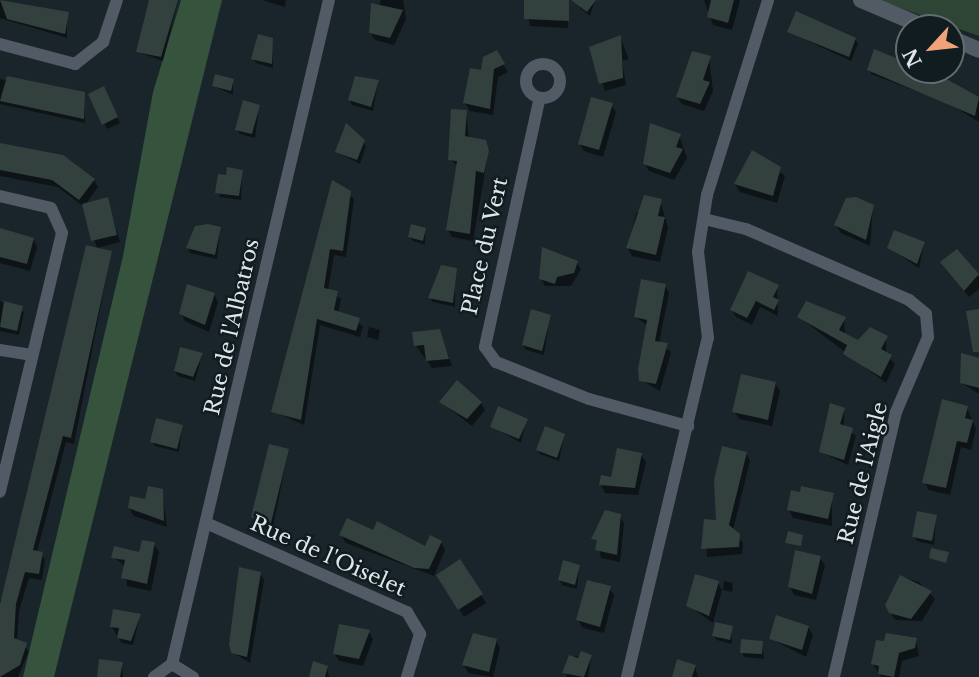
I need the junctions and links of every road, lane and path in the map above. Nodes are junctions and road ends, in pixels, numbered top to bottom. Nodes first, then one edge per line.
1 (117, 0) edge
2 (329, 0) edge
3 (768, 0) edge
4 (861, 0) edge
5 (895, 14) edge
6 (0, 44) edge
7 (539, 101) dead end
8 (0, 196) edge
9 (704, 219) junction
10 (0, 350) edge
11 (30, 355) junction
12 (688, 426) junction
13 (0, 492) edge
14 (206, 523) junction
15 (172, 664) junction
16 (154, 677) edge
17 (193, 677) edge
18 (407, 677) edge
19 (628, 677) edge
20 (834, 677) edge

1 - 6 street
2 - 14 street, Rue de l'Albatros
3 - 9 street
4 - 5 street
7 - 12 street, Place du Vert
8 - 11 street
9 - 12 street
9 - 20 street, Rue de l'Aigle
10 - 11 street
11 - 13 street
12 - 19 street
14 - 15 street, Rue de l'Albatros
14 - 18 street, Rue de l'Oiselet
15 - 16 street
15 - 17 street

